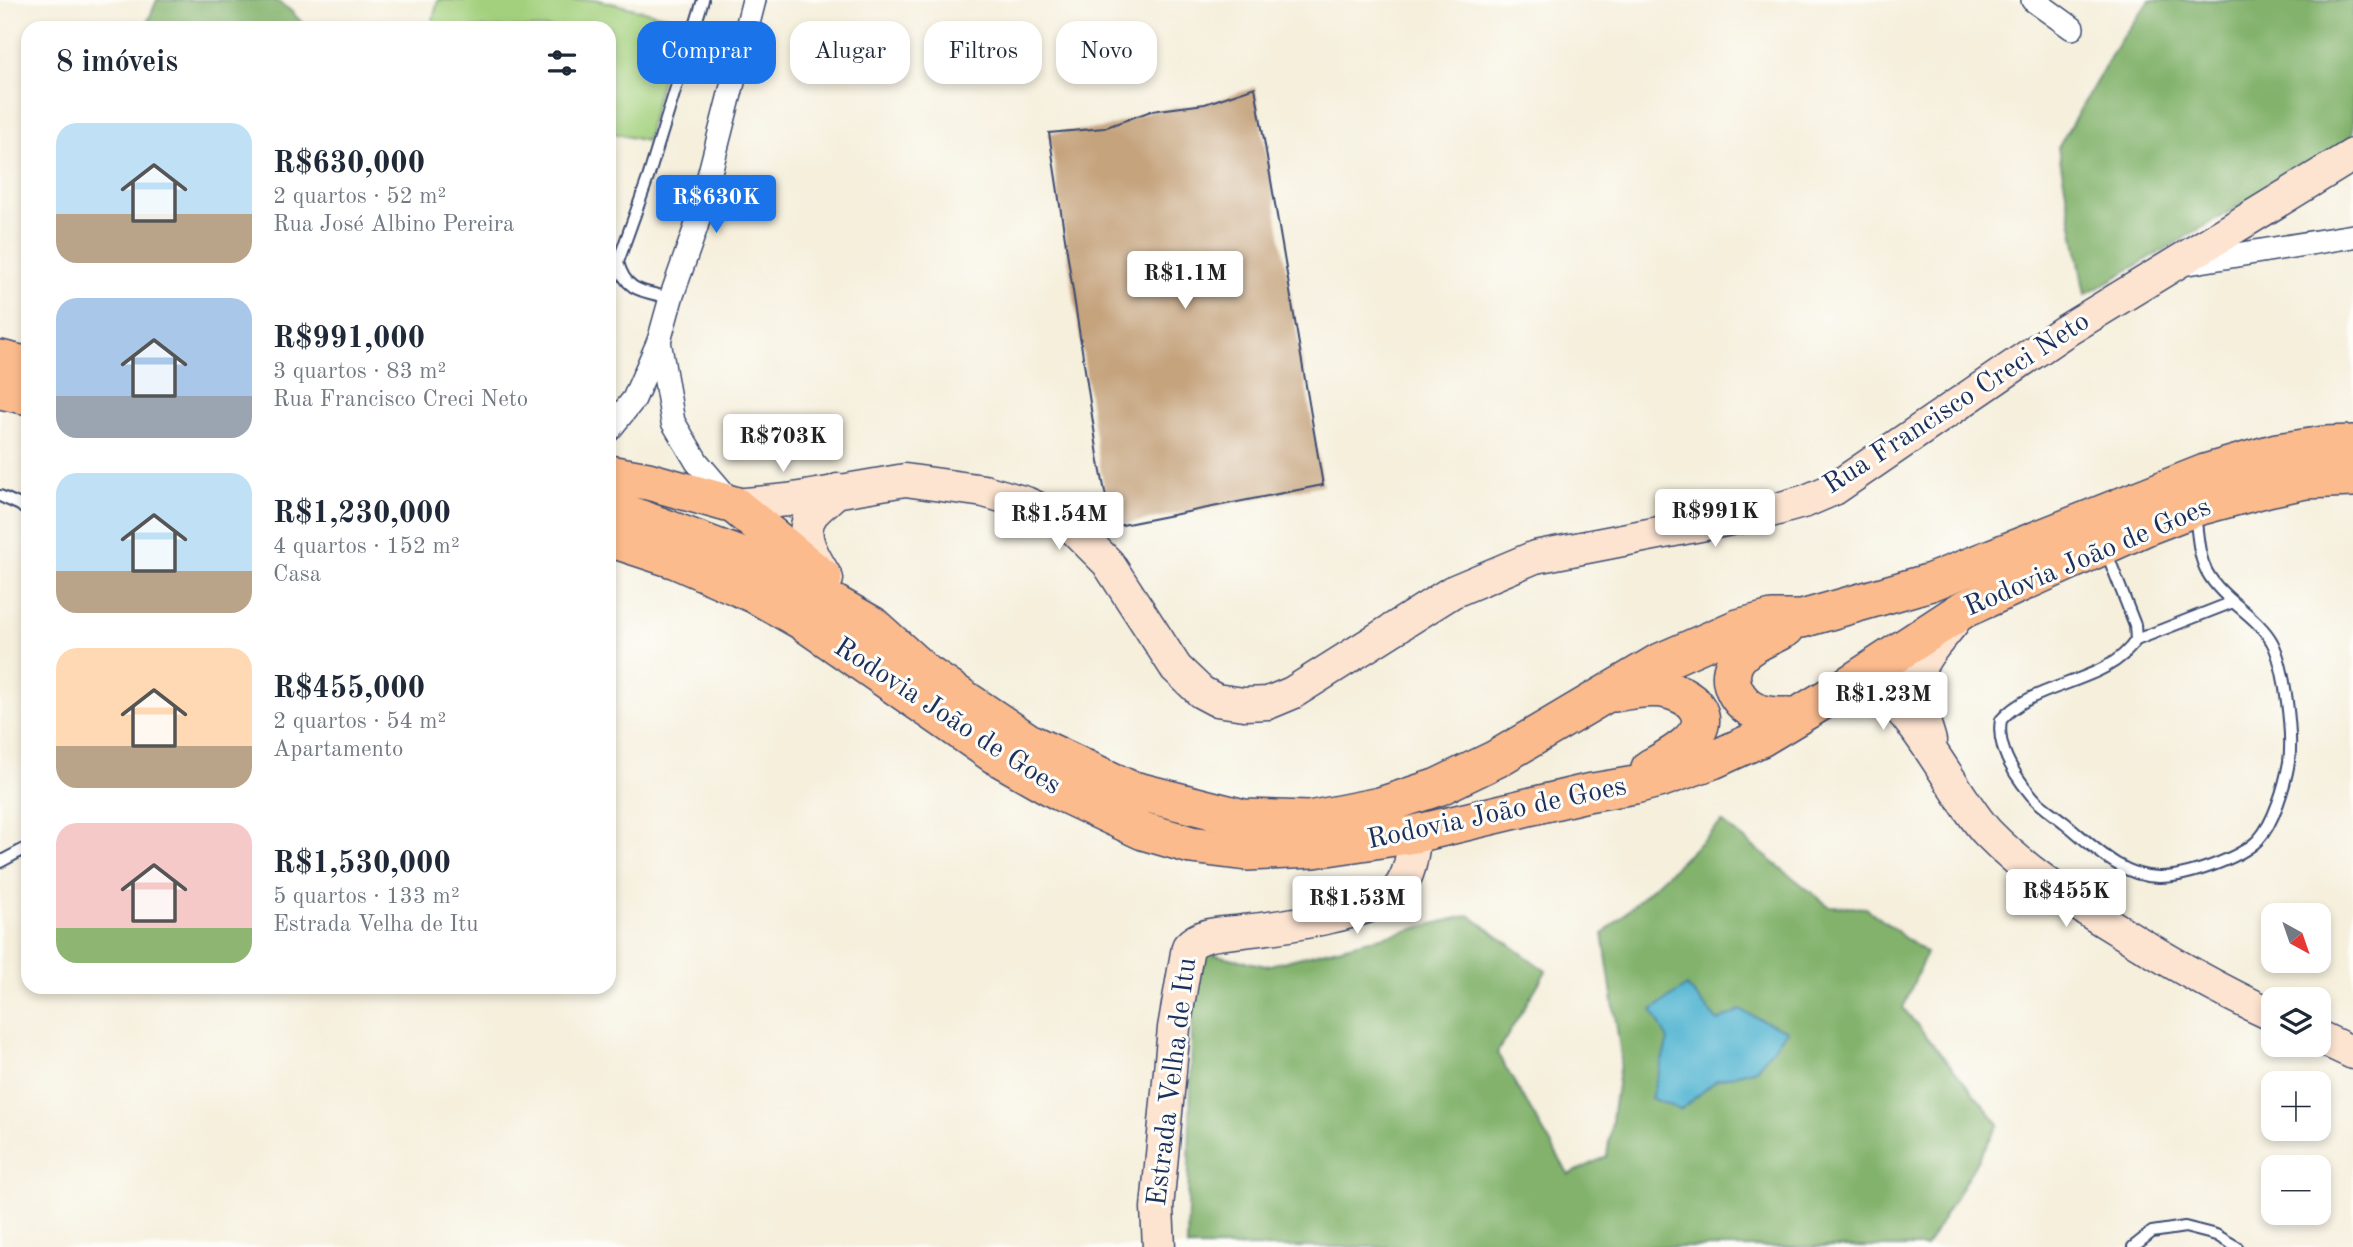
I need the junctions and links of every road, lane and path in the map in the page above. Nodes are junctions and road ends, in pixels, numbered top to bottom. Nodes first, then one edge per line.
1 (703, 0) edge
2 (754, 0) edge
3 (2034, 0) edge
4 (2072, 28) dead end
5 (2353, 155) edge
6 (2353, 236) edge
7 (2172, 265) junction
8 (616, 274) edge
9 (622, 275) junction
10 (671, 298) junction
11 (659, 341) junction
12 (0, 359) edge
13 (21, 364) edge
14 (0, 390) edge
15 (21, 394) edge
16 (616, 421) edge
17 (2353, 444) edge
18 (616, 475) edge
19 (2353, 478) edge
20 (838, 490) junction
21 (0, 496) edge
22 (734, 505) junction
23 (21, 506) edge
24 (2194, 508) junction
25 (616, 510) edge
26 (616, 540) edge
27 (2104, 546) junction
28 (830, 583) junction
29 (2233, 602) junction
30 (1964, 609) junction
31 (1802, 619) junction
32 (872, 625) junction
33 (2136, 640) junction
34 (1839, 691) junction
35 (1606, 694) junction
36 (1796, 716) junction
37 (1935, 756) junction
38 (1587, 793) junction
39 (1415, 834) junction
40 (21, 852) edge
41 (0, 862) edge
42 (2261, 1009) edge
43 (2331, 1043) edge
44 (2353, 1053) edge
45 (1159, 1247) edge
46 (2133, 1247) edge
47 (2237, 1247) edge

1 - 9 lane
2 - 10 street
3 - 4 street
5 - 7 main road
6 - 7 street
7 - 20 main road, Rua Francisco Creci Neto
8 - 9 lane
9 - 10 lane
10 - 11 street
11 - 16 street
11 - 22 street
12 - 13 highway
14 - 15 highway
17 - 31 highway, Rodovia João de Goes
18 - 22 highway
19 - 24 highway, Rodovia João de Goes
20 - 22 main road, Rua Francisco Creci Neto
20 - 28 main road
21 - 23 lane
22 - 28 highway
24 - 27 highway, Rodovia João de Goes
24 - 29 lane
25 - 32 highway, Rodovia João de Goes
26 - 39 highway, Rodovia João de Goes
27 - 30 highway, Rodovia João de Goes
27 - 33 lane
28 - 32 highway
29 - 33 lane
29 - 33 lane
30 - 34 highway, Rodovia João de Goes
30 - 37 main road
31 - 35 highway, Rodovia João de Goes
31 - 36 highway
32 - 35 highway, Rodovia João de Goes
34 - 36 highway, Rodovia João de Goes
34 - 37 main road
35 - 38 highway
36 - 38 highway, Rodovia João de Goes
37 - 42 main road
38 - 39 highway, Rodovia João de Goes
39 - 45 main road, Estrada Velha de Itu
40 - 41 lane
43 - 44 main road
46 - 47 lane

